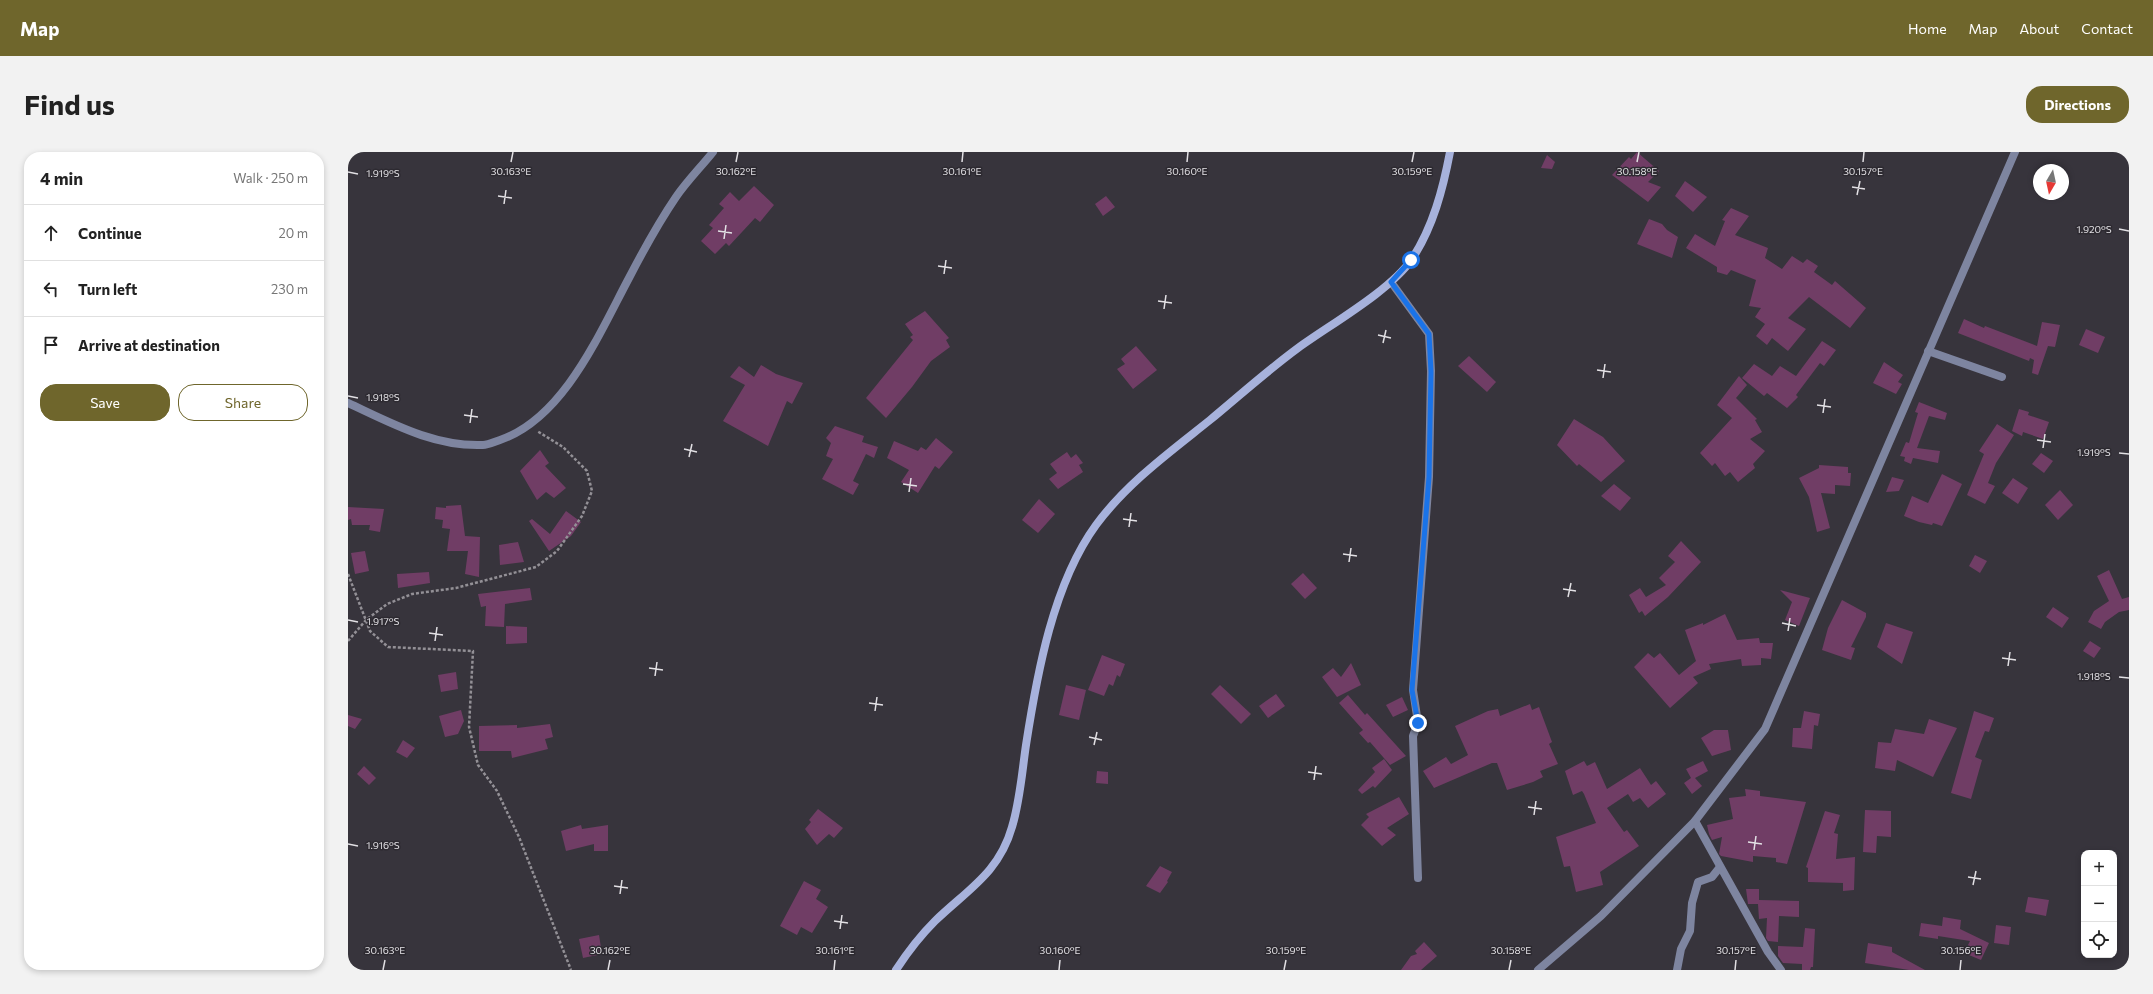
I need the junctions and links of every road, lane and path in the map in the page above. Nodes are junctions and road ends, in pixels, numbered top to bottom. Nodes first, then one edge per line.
1 (713, 152) edge
2 (1450, 152) edge
3 (2015, 152) edge
4 (1391, 282) junction
5 (1928, 352) junction
6 (2002, 377) dead end
7 (348, 404) edge
8 (528, 426) junction
9 (348, 574) edge
10 (366, 620) junction
11 (348, 641) edge
12 (1694, 821) junction
13 (1720, 867) junction
14 (1418, 878) dead end
15 (571, 970) edge
16 (896, 970) edge
17 (1538, 970) edge
18 (1677, 970) edge
19 (1781, 970) edge

1 - 8 street
2 - 4 main road
3 - 5 street
4 - 14 street
4 - 16 main road
5 - 6 street
5 - 12 street
7 - 8 street
8 - 10 path
9 - 10 path
10 - 11 path
10 - 15 path
12 - 13 street
12 - 17 street
13 - 18 street
13 - 19 street

